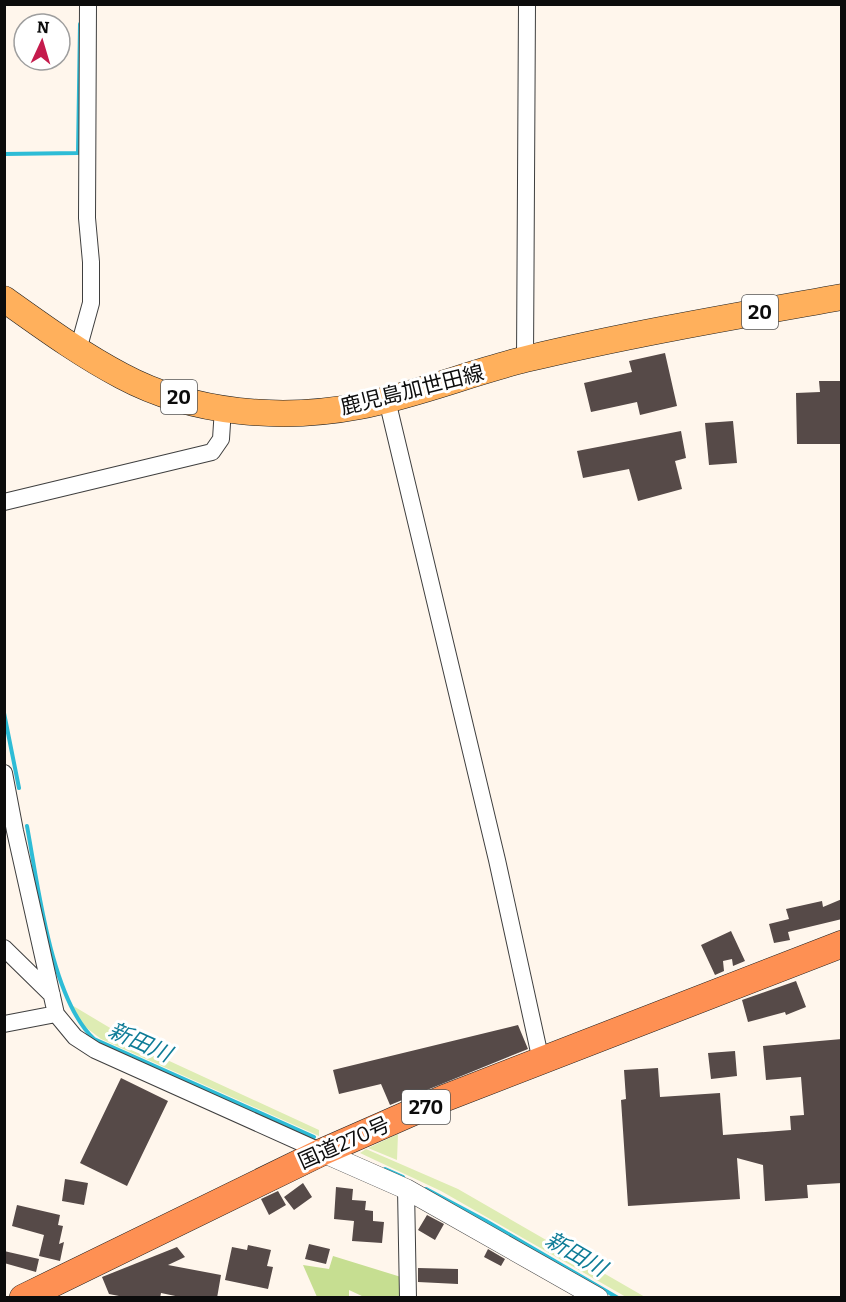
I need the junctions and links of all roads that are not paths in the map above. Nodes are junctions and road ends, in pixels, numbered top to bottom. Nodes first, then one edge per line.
1 (88, 4) edge
2 (527, 4) edge
3 (842, 297) edge
4 (4, 299) edge
5 (78, 350) junction
6 (525, 360) junction
7 (387, 400) junction
8 (223, 408) junction
9 (4, 502) edge
10 (4, 773) edge
11 (842, 944) edge
12 (4, 948) edge
13 (52, 995) junction
14 (56, 1014) junction
15 (4, 1024) edge
16 (541, 1061) junction
17 (322, 1152) junction
18 (406, 1189) junction
19 (23, 1298) edge
20 (408, 1298) edge
21 (598, 1298) edge

1 - 5 street
2 - 6 street
3 - 6 main road, 鹿児島加世田線 / 20
4 - 5 main road, 鹿児島加世田線 / 20
5 - 8 main road, 鹿児島加世田線 / 20
6 - 7 main road, 鹿児島加世田線 / 20
7 - 8 main road, 鹿児島加世田線 / 20
7 - 16 street
8 - 9 street
10 - 13 street
11 - 16 highway, 国道270号 / 270
12 - 13 street
13 - 14 street
14 - 15 street
14 - 17 street
16 - 17 highway, 国道270号 / 270
17 - 18 street
17 - 19 highway, 国道270号 / 270
18 - 20 street
18 - 21 street

